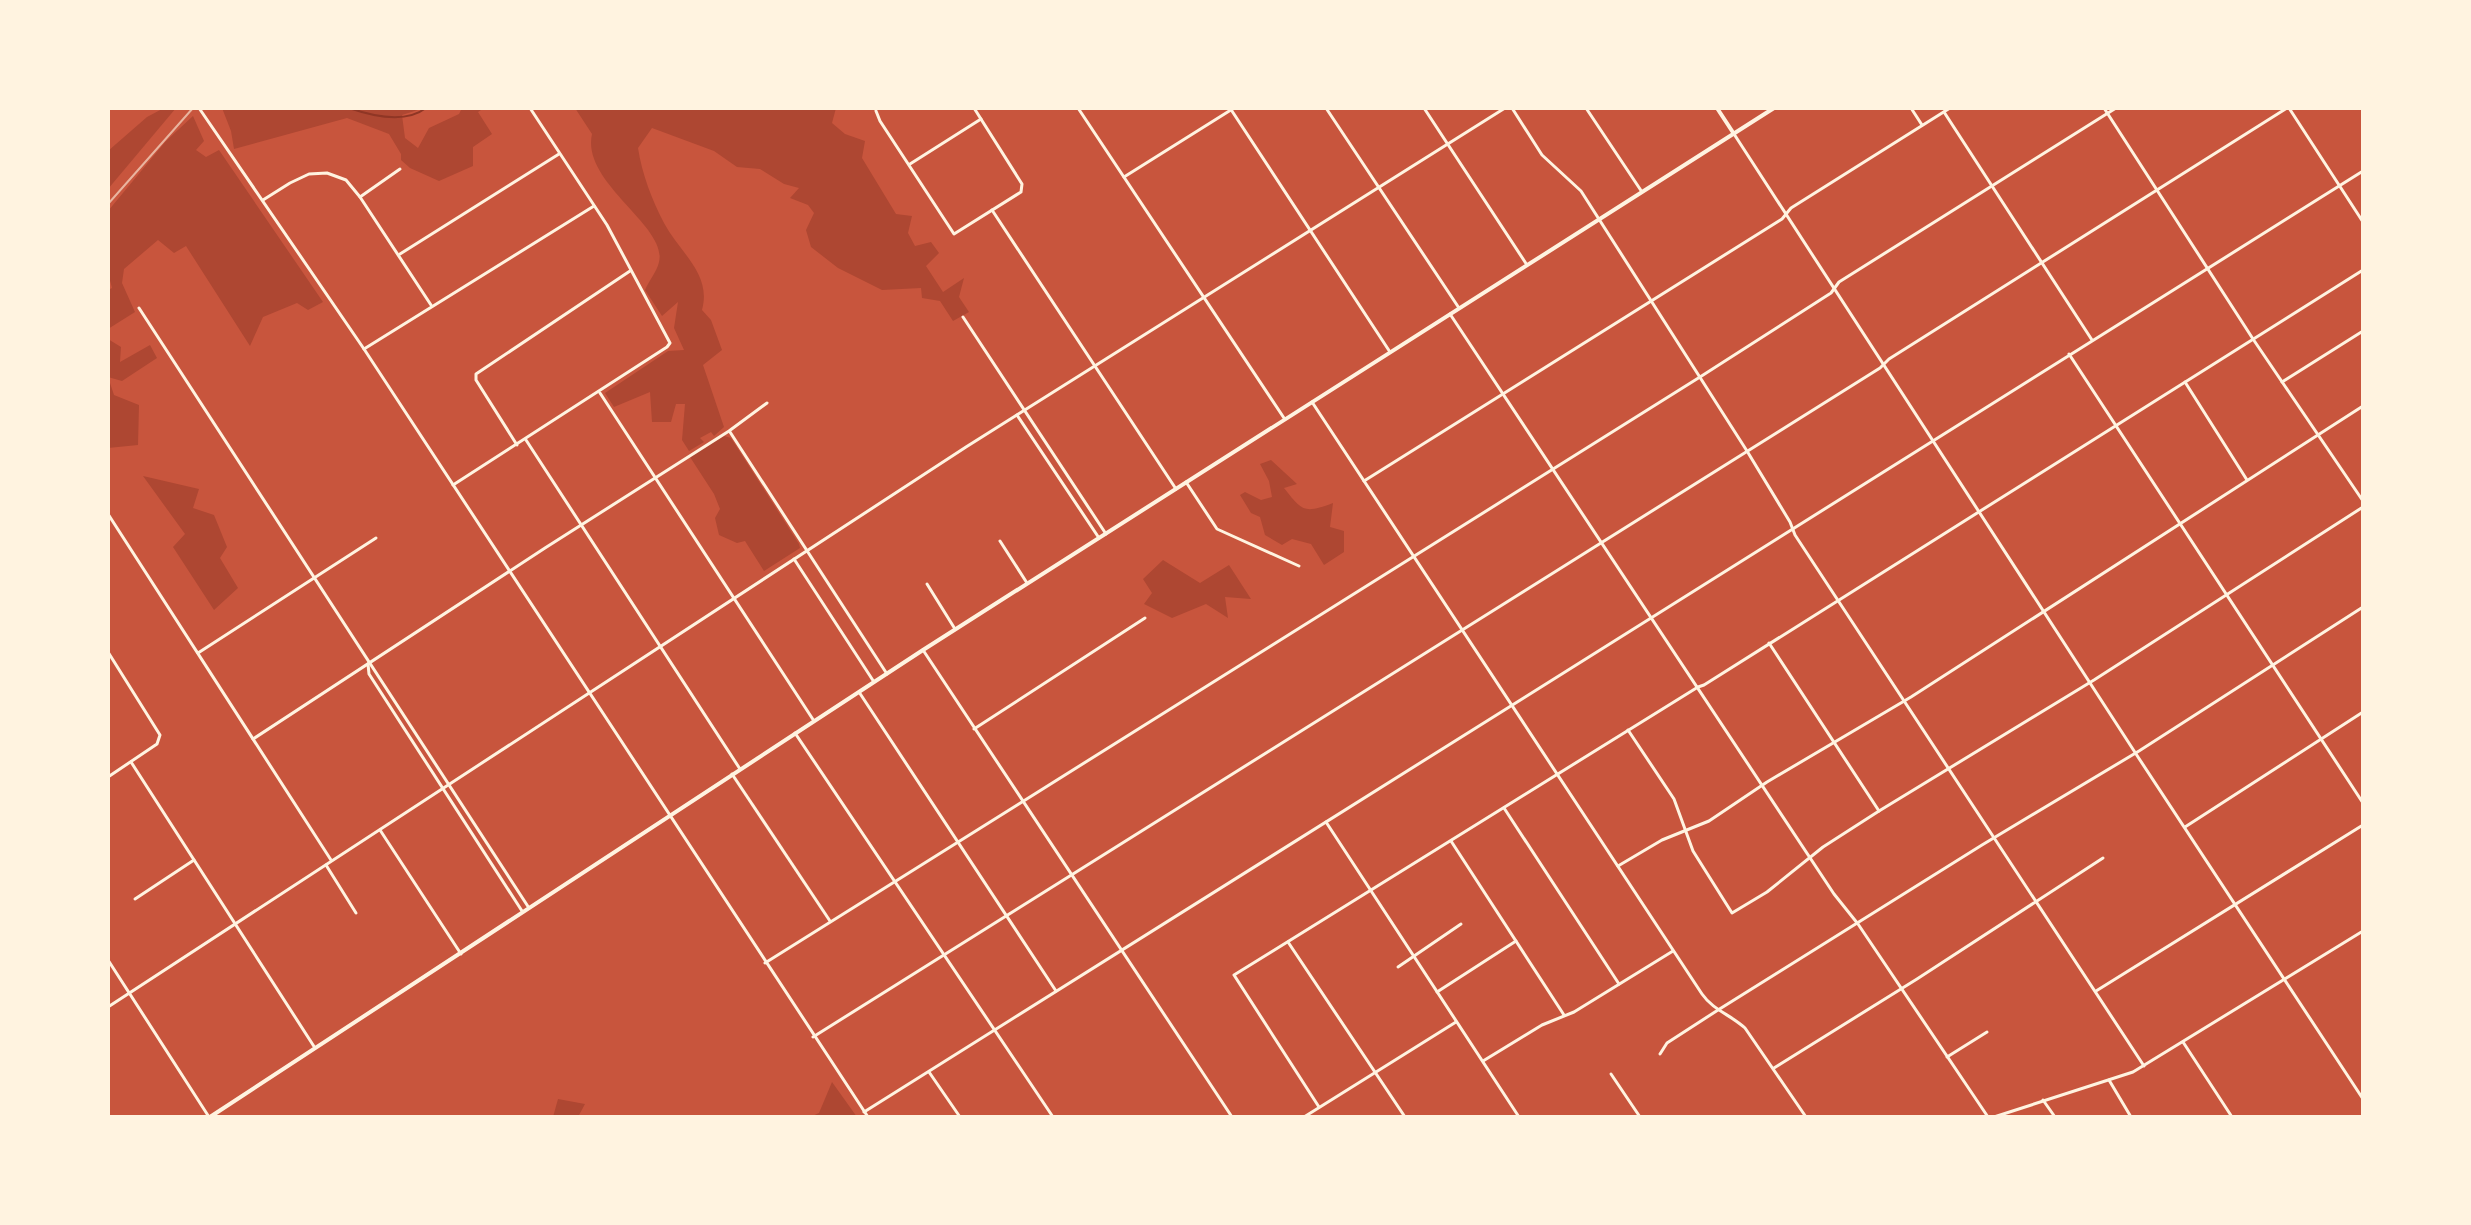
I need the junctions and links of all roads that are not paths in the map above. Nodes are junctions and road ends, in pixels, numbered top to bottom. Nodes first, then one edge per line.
1 (199, 108) edge
2 (530, 108) edge
3 (974, 108) edge
4 (1078, 108) edge
5 (1326, 108) edge
6 (1424, 108) edge
7 (1505, 108) edge
8 (1512, 108) edge
9 (1586, 108) edge
10 (1717, 108) edge
11 (1774, 108) edge
12 (1911, 108) edge
13 (1950, 108) edge
14 (2104, 108) edge
15 (2116, 108) edge
16 (2288, 108) edge
17 (1231, 109) edge
18 (876, 111) dead end
19 (1944, 112) junction
20 (2108, 113) junction
21 (981, 119) junction
22 (1923, 125) junction
23 (1734, 134) junction
24 (1447, 144) junction
25 (559, 154) junction
26 (909, 164) junction
27 (400, 169) dead end
28 (2363, 171) edge
29 (1124, 177) junction
30 (1992, 186) junction
31 (2339, 186) junction
32 (1379, 187) junction
33 (2157, 190) junction
34 (1642, 192) junction
35 (360, 197) junction
36 (263, 200) junction
37 (594, 206) junction
38 (992, 210) junction
39 (1786, 214) junction
40 (1599, 220) junction
41 (2363, 222) edge
42 (1309, 230) junction
43 (398, 255) junction
44 (2041, 263) junction
45 (1527, 265) junction
46 (2208, 267) junction
47 (2363, 270) edge
48 (630, 271) junction
49 (1835, 288) junction
50 (1204, 297) junction
51 (1651, 302) junction
52 (431, 305) junction
53 (139, 308) dead end
54 (1459, 308) junction
55 (1450, 314) junction
56 (963, 317) dead end
57 (2363, 331) edge
58 (2253, 339) junction
59 (2092, 340) junction
60 (364, 349) junction
61 (1390, 352) junction
62 (2069, 354) junction
63 (1884, 364) junction
64 (1095, 366) junction
65 (1700, 377) junction
66 (2185, 382) junction
67 (2282, 382) junction
68 (599, 392) junction
69 (1504, 394) junction
70 (1312, 402) junction
71 (767, 403) dead end
72 (2363, 406) edge
73 (1024, 410) junction
74 (1017, 415) junction
75 (1284, 420) junction
76 (2115, 426) junction
77 (729, 431) junction
78 (2319, 435) junction
79 (526, 440) junction
80 (1933, 440) junction
81 (518, 445) junction
82 (1747, 451) junction
83 (1553, 468) junction
84 (654, 478) junction
85 (1364, 481) junction
86 (2248, 481) junction
87 (1186, 482) junction
88 (453, 485) junction
89 (1176, 489) junction
90 (2363, 501) edge
91 (2363, 507) edge
92 (1979, 512) junction
93 (108, 514) edge
94 (582, 524) junction
95 (2179, 525) junction
96 (1792, 529) junction
97 (1106, 534) junction
98 (376, 538) dead end
99 (1099, 538) junction
100 (1000, 541) dead end
101 (1602, 543) junction
102 (806, 551) junction
103 (1413, 556) junction
104 (794, 559) junction
105 (1299, 566) dead end
106 (509, 572) junction
107 (313, 579) junction
108 (1027, 583) junction
109 (927, 584) dead end
110 (2225, 595) junction
111 (734, 598) junction
112 (1837, 600) junction
113 (2363, 607) edge
114 (2044, 612) junction
115 (1651, 616) junction
116 (1145, 618) dead end
117 (955, 629) junction
118 (1463, 630) junction
119 (1769, 643) junction
120 (660, 646) junction
121 (923, 650) junction
122 (108, 652) edge
123 (198, 654) junction
124 (368, 664) junction
125 (2272, 666) junction
126 (887, 674) junction
127 (874, 682) junction
128 (2090, 682) junction
129 (1698, 687) junction
130 (588, 692) junction
131 (859, 692) junction
132 (1904, 701) junction
133 (1512, 704) junction
134 (398, 705) junction
135 (392, 709) junction
136 (2363, 712) edge
137 (814, 721) junction
138 (974, 729) junction
139 (1628, 730) junction
140 (795, 733) junction
141 (253, 739) junction
142 (2321, 739) junction
143 (1835, 742) junction
144 (422, 743) junction
145 (417, 747) junction
146 (2135, 753) junction
147 (131, 762) junction
148 (740, 769) junction
149 (1949, 769) junction
150 (732, 774) junction
151 (1557, 774) junction
152 (108, 777) edge
153 (448, 783) junction
154 (1763, 786) junction
155 (442, 787) junction
156 (1022, 801) junction
157 (2363, 803) edge
158 (1504, 808) junction
159 (1879, 811) junction
160 (669, 816) junction
161 (1326, 822) junction
162 (2363, 825) edge
163 (2184, 828) junction
164 (379, 829) junction
165 (1685, 830) junction
166 (1994, 838) junction
167 (957, 840) junction
168 (1451, 841) junction
169 (1809, 857) junction
170 (496, 858) junction
171 (2103, 858) dead end
172 (194, 860) junction
173 (331, 860) junction
174 (490, 862) junction
175 (325, 864) junction
176 (1618, 866) junction
177 (1071, 877) junction
178 (894, 881) junction
179 (1369, 891) junction
180 (135, 899) dead end
181 (2036, 901) junction
182 (2235, 905) junction
183 (529, 909) junction
184 (356, 913) dead end
185 (523, 913) junction
186 (1007, 916) junction
187 (830, 921) junction
188 (234, 924) junction
189 (1461, 924) dead end
190 (1858, 924) junction
191 (2363, 931) edge
192 (1516, 941) junction
193 (1288, 942) junction
194 (1120, 951) junction
195 (1673, 951) junction
196 (461, 954) junction
197 (943, 956) junction
198 (1413, 957) junction
199 (108, 960) edge
200 (765, 963) junction
201 (1398, 967) dead end
202 (2285, 981) junction
203 (1619, 984) junction
204 (1901, 988) junction
205 (1056, 991) junction
206 (2096, 991) junction
207 (1437, 992) junction
208 (129, 994) junction
209 (108, 1007) edge
210 (1718, 1010) junction
211 (1565, 1016) junction
212 (1456, 1022) junction
213 (994, 1031) junction
214 (1987, 1032) dead end
215 (813, 1037) junction
216 (2183, 1042) junction
217 (316, 1048) junction
218 (1660, 1054) dead end
219 (1947, 1057) junction
220 (1483, 1061) junction
221 (2144, 1066) junction
222 (1774, 1068) junction
223 (929, 1072) junction
224 (1375, 1072) junction
225 (1611, 1074) dead end
226 (2109, 1080) junction
227 (2363, 1088) edge
228 (2357, 1090) junction
229 (2363, 1099) edge
230 (2043, 1100) junction
231 (1319, 1107) junction
232 (864, 1112) junction
233 (210, 1117) edge
234 (868, 1117) edge
235 (960, 1117) edge
236 (1053, 1117) edge
237 (1232, 1117) edge
238 (1304, 1117) edge
239 (1405, 1117) edge
240 (1519, 1117) edge
241 (1640, 1117) edge
242 (1806, 1117) edge
243 (1988, 1117) edge
244 (1994, 1117) edge
245 (2055, 1117) edge
246 (2131, 1117) edge
247 (2232, 1117) edge

1 - 36 street
2 - 25 street
3 - 21 street
4 - 29 street
5 - 32 street
6 - 24 street
7 - 24 street
8 - 40 street
9 - 34 street
10 - 23 main road
11 - 23 main road
12 - 22 street
13 - 19 street
14 - 20 street
15 - 20 street
16 - 31 street
16 - 33 street
17 - 29 street
17 - 42 street
18 - 26 street
19 - 22 street
19 - 30 street
20 - 30 street
20 - 33 street
21 - 26 street
21 - 38 street
22 - 39 street
23 - 34 main road
23 - 39 street
24 - 32 street
24 - 45 street
25 - 37 street
25 - 43 street
26 - 38 street
27 - 35 street
28 - 31 street
29 - 50 street
30 - 44 street
30 - 49 street
31 - 41 street
31 - 46 street
32 - 42 street
32 - 54 street
33 - 44 street
33 - 46 street
34 - 40 main road
35 - 36 street
35 - 43 street
36 - 60 street
37 - 48 street
37 - 52 street
38 - 64 street
39 - 49 street
39 - 51 street
40 - 45 main road
40 - 51 street
42 - 50 street
42 - 61 street
43 - 52 street
44 - 59 street
44 - 63 street
45 - 54 main road
46 - 58 street
46 - 59 street
47 - 58 street
48 - 68 street
48 - 81 street
49 - 63 street
49 - 65 street
50 - 64 street
50 - 75 street
51 - 65 street
51 - 69 street
52 - 60 street
53 - 107 street
54 - 55 main road
55 - 61 main road
55 - 69 street
56 - 73 street
57 - 67 street
58 - 66 street
58 - 67 street
59 - 62 street
60 - 88 street
61 - 70 main road
62 - 76 street
62 - 80 street
63 - 80 street
63 - 82 street
64 - 73 street
64 - 89 street
65 - 82 street
65 - 83 street
66 - 76 street
66 - 86 street
67 - 78 street
68 - 79 street
68 - 84 street
69 - 83 street
69 - 85 street
70 - 75 main road
70 - 85 street
71 - 77 street
72 - 78 street
73 - 74 street
73 - 97 street
74 - 99 street
74 - 102 street
75 - 87 main road
76 - 92 street
76 - 95 street
77 - 84 street
77 - 102 street
78 - 86 street
78 - 90 street
79 - 81 street
79 - 94 street
80 - 92 street
80 - 96 street
81 - 88 street
82 - 96 street
82 - 101 street
83 - 101 street
83 - 103 street
84 - 94 street
84 - 111 street
85 - 103 street
86 - 95 street
87 - 89 main road
87 - 105 street
88 - 106 street
89 - 97 main road
91 - 110 street
92 - 112 street
92 - 114 street
93 - 123 street
94 - 106 street
94 - 120 street
95 - 110 street
95 - 114 street
96 - 112 street
96 - 115 street
97 - 99 main road
98 - 107 street
99 - 108 main road
100 - 108 street
101 - 115 street
101 - 118 street
102 - 104 street
102 - 126 street
103 - 118 street
103 - 156 street
104 - 111 street
104 - 127 street
106 - 124 street
106 - 130 street
107 - 123 street
107 - 124 street
108 - 117 main road
109 - 117 street
110 - 125 street
110 - 128 street
111 - 120 street
111 - 137 street
112 - 119 street
112 - 132 street
113 - 125 street
114 - 128 street
114 - 132 street
115 - 129 street
115 - 133 street
116 - 138 street
117 - 121 main road
118 - 133 street
118 - 177 street
119 - 129 street
119 - 143 street
120 - 130 street
120 - 148 street
121 - 126 main road
121 - 138 street
122 - 147 street
123 - 141 street
124 - 134 street
124 - 135 street
124 - 141 street
125 - 142 street
125 - 146 street
126 - 127 main road
127 - 131 main road
128 - 146 street
128 - 149 street
129 - 139 street
129 - 154 street
130 - 153 street
130 - 160 street
131 - 137 main road
131 - 167 street
132 - 143 street
132 - 149 street
133 - 151 street
133 - 161 street
134 - 135 street
134 - 144 street
135 - 145 street
136 - 142 street
137 - 140 main road
138 - 156 street
139 - 151 street
139 - 165 street
140 - 148 main road
140 - 178 street
141 - 173 street
142 - 157 street
142 - 163 street
143 - 154 street
143 - 159 street
144 - 145 street
144 - 153 street
145 - 155 street
146 - 163 street
146 - 166 street
147 - 152 street
147 - 172 street
148 - 150 main road
149 - 159 street
149 - 166 street
150 - 160 main road
150 - 187 street
151 - 158 street
151 - 176 street
153 - 155 street
153 - 170 street
154 - 165 street
154 - 169 street
155 - 164 street
155 - 174 street
156 - 167 street
156 - 177 street
158 - 168 street
158 - 203 street
159 - 169 street
160 - 183 main road
160 - 200 street
161 - 179 street
161 - 194 street
162 - 182 street
163 - 182 street
164 - 173 street
164 - 196 street
165 - 169 street
165 - 176 street
166 - 181 street
166 - 190 street
167 - 178 street
167 - 186 street
168 - 179 street
168 - 192 street
169 - 190 street
170 - 174 street
170 - 183 street
171 - 181 street
172 - 180 street
172 - 188 street
173 - 175 street
174 - 185 street
175 - 184 street
175 - 188 street
176 - 195 street
177 - 186 street
177 - 194 street
178 - 187 street
178 - 197 street
179 - 193 street
179 - 198 street
181 - 204 street
181 - 206 street
182 - 202 street
182 - 206 street
183 - 185 main road
185 - 196 main road
186 - 197 street
186 - 205 street
187 - 200 street
188 - 208 street
188 - 217 street
189 - 198 street
190 - 204 street
190 - 210 street
191 - 202 street
192 - 207 street
192 - 211 street
193 - 224 street
193 - 231 street
194 - 205 street
194 - 237 street
195 - 203 street
195 - 210 street
196 - 217 main road
197 - 213 street
197 - 215 street
198 - 201 street
198 - 207 street
199 - 208 street
200 - 215 street
202 - 216 street
202 - 228 street
203 - 211 street
204 - 219 street
204 - 222 street
205 - 213 street
206 - 221 street
207 - 212 street
208 - 209 street
208 - 233 street
210 - 218 street
210 - 222 street
211 - 220 street
212 - 220 street
212 - 224 street
213 - 223 street
213 - 236 street
214 - 219 street
215 - 232 street
216 - 221 street
216 - 247 street
217 - 233 main road
219 - 243 street
220 - 240 street
221 - 226 street
222 - 242 street
223 - 232 street
223 - 235 street
224 - 231 street
224 - 239 street
225 - 241 street
226 - 230 street
226 - 246 street
227 - 228 street
228 - 229 street
230 - 244 street
230 - 245 street
231 - 238 street
232 - 234 street

